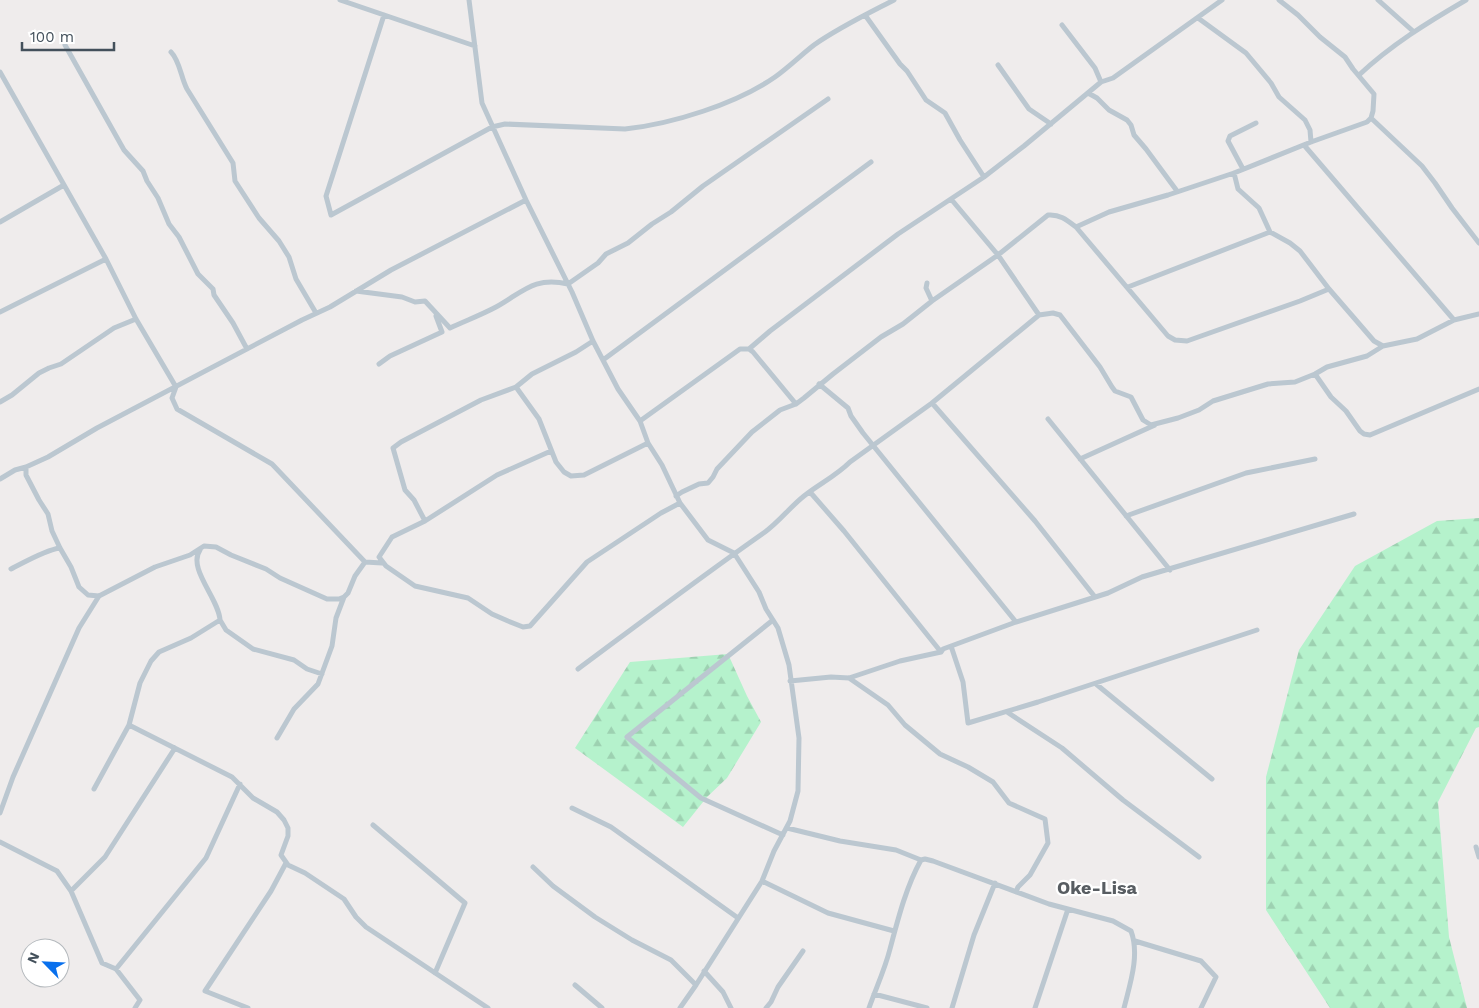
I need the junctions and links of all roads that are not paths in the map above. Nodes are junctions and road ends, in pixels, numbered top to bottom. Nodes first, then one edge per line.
1 (340, 0) edge
2 (469, 0) edge
3 (894, 0) edge
4 (1222, 0) edge
5 (1279, 0) edge
6 (1378, 0) edge
7 (1466, 0) edge
8 (384, 16) junction
9 (865, 16) junction
10 (1198, 18) junction
11 (1062, 25) dead end
12 (1414, 32) junction
13 (65, 45) dead end
14 (475, 46) junction
15 (171, 52) dead end
16 (998, 65) dead end
17 (0, 72) edge
18 (1359, 75) junction
19 (1101, 82) junction
20 (1088, 93) junction
21 (828, 98) dead end
22 (1370, 118) junction
23 (1256, 123) dead end
24 (1051, 124) junction
25 (492, 127) junction
26 (1311, 142) junction
27 (1304, 145) junction
28 (871, 162) dead end
29 (1243, 169) junction
30 (1234, 173) junction
31 (984, 177) junction
32 (64, 185) junction
33 (1177, 191) junction
34 (951, 199) junction
35 (526, 200) junction
36 (0, 222) edge
37 (1076, 227) junction
38 (1270, 232) junction
39 (1479, 243) edge
40 (998, 255) junction
41 (106, 259) junction
42 (927, 283) dead end
43 (568, 284) junction
44 (1128, 287) junction
45 (1329, 289) junction
46 (356, 291) junction
47 (426, 301) junction
48 (932, 301) junction
49 (0, 312) edge
50 (316, 313) junction
51 (1479, 314) edge
52 (1039, 315) junction
53 (136, 319) junction
54 (1454, 320) junction
55 (592, 341) junction
56 (1384, 346) junction
57 (247, 349) junction
58 (749, 349) junction
59 (603, 360) junction
60 (379, 364) dead end
61 (1315, 374) junction
62 (819, 384) junction
63 (516, 386) junction
64 (176, 387) junction
65 (1479, 389) edge
66 (0, 402) edge
67 (932, 403) junction
68 (796, 404) junction
69 (1048, 419) dead end
70 (640, 421) junction
71 (1155, 425) junction
72 (648, 443) junction
73 (873, 446) junction
74 (552, 451) junction
75 (1080, 459) junction
76 (1316, 459) dead end
77 (26, 467) junction
78 (0, 479) edge
79 (810, 492) junction
80 (676, 496) junction
81 (680, 503) junction
82 (1354, 514) dead end
83 (1126, 516) junction
84 (425, 521) junction
85 (204, 546) junction
86 (60, 548) junction
87 (734, 553) junction
88 (365, 562) junction
89 (382, 563) junction
90 (11, 569) dead end
91 (1170, 570) junction
92 (99, 596) junction
93 (344, 597) junction
94 (1095, 597) junction
95 (220, 620) junction
96 (773, 620) junction
97 (1016, 622) junction
98 (1257, 630) dead end
99 (951, 646) junction
100 (941, 652) junction
101 (578, 669) dead end
102 (322, 674) junction
103 (849, 678) junction
104 (790, 681) junction
105 (1096, 684) junction
106 (1007, 712) junction
107 (129, 724) junction
108 (278, 738) dead end
109 (175, 748) junction
110 (1212, 779) dead end
111 (240, 784) junction
112 (94, 789) dead end
113 (572, 808) dead end
114 (0, 813) edge
115 (373, 825) dead end
116 (787, 828) junction
117 (783, 835) junction
118 (0, 842) edge
119 (1476, 847) dead end
120 (1199, 857) dead end
121 (1479, 857) edge
122 (921, 860) junction
123 (286, 863) junction
124 (534, 867) dead end
125 (762, 881) junction
126 (995, 882) junction
127 (71, 891) junction
128 (1016, 892) junction
129 (1068, 909) junction
130 (738, 918) junction
131 (894, 931) junction
132 (1135, 941) junction
133 (803, 951) dead end
134 (116, 969) junction
135 (704, 971) junction
136 (435, 973) junction
137 (575, 985) dead end
138 (696, 985) junction
139 (874, 994) junction
140 (135, 1008) edge
141 (248, 1008) edge
142 (488, 1008) edge
143 (602, 1008) edge
144 (680, 1008) edge
145 (731, 1008) edge
146 (766, 1008) edge
147 (869, 1008) edge
148 (927, 1008) edge
149 (952, 1008) edge
150 (1035, 1008) edge
151 (1124, 1008) edge
152 (1201, 1008) edge

1 - 8 street
2 - 14 street
3 - 9 street
4 - 10 street
5 - 18 street
6 - 12 street
7 - 12 street
8 - 14 street
8 - 25 street
9 - 25 street
9 - 31 street
10 - 19 street
10 - 26 street
11 - 19 street
12 - 18 street
13 - 57 street
14 - 25 street
15 - 50 street
16 - 24 street
17 - 32 street
18 - 22 street
19 - 20 street
20 - 24 street
20 - 33 street
21 - 43 street
22 - 26 street
22 - 39 street
23 - 29 street
24 - 31 street
25 - 35 street
26 - 27 street
27 - 29 street
27 - 54 street
28 - 59 street
29 - 30 street
30 - 33 street
30 - 38 street
31 - 34 street
32 - 36 street
32 - 41 street
33 - 37 street
34 - 40 street
34 - 58 street
35 - 43 street
35 - 46 street
37 - 40 street
37 - 44 street
38 - 44 street
38 - 45 street
40 - 48 street
40 - 52 street
41 - 49 street
41 - 53 street
42 - 48 street
43 - 47 street
43 - 55 street
44 - 45 street
45 - 56 street
46 - 47 street
46 - 50 street
47 - 60 street
48 - 62 street
50 - 57 street
51 - 54 street
52 - 67 street
52 - 71 street
53 - 64 street
53 - 66 street
54 - 56 street
55 - 59 street
55 - 63 street
56 - 61 street
57 - 64 street
58 - 68 street
58 - 70 street
59 - 70 street
61 - 65 street
61 - 71 street
62 - 68 street
62 - 73 street
63 - 74 street
63 - 84 street
64 - 77 street
64 - 88 street
67 - 73 street
67 - 94 street
68 - 80 street
69 - 75 street
70 - 72 street
71 - 75 street
72 - 74 street
72 - 80 street
73 - 79 street
73 - 97 street
74 - 84 street
75 - 83 street
76 - 83 street
77 - 78 street
77 - 86 street
79 - 87 street
79 - 100 street
80 - 81 street
81 - 87 street
81 - 89 street
82 - 91 street
83 - 91 street
84 - 89 street
85 - 92 street
85 - 93 street
85 - 95 street
86 - 90 street
86 - 92 street
87 - 96 street
87 - 101 street
88 - 89 street
88 - 93 street
91 - 94 street
92 - 114 street
93 - 102 street
94 - 97 street
95 - 102 street
95 - 107 street
96 - 104 street
96 - 117 street
97 - 99 street
98 - 105 street
99 - 100 street
99 - 106 street
100 - 103 street
102 - 108 street
103 - 104 street
103 - 128 street
104 - 116 street
105 - 106 street
105 - 110 street
106 - 120 street
107 - 109 street
107 - 112 street
109 - 111 street
109 - 127 street
111 - 123 street
111 - 134 street
113 - 130 street
115 - 136 street
116 - 117 street
116 - 122 street
117 - 125 street
118 - 127 street
119 - 121 street
122 - 126 street
122 - 131 street
123 - 136 street
123 - 141 street
124 - 138 street
125 - 130 street
125 - 131 street
126 - 128 street
126 - 149 street
127 - 134 street
128 - 129 street
129 - 132 street
129 - 150 street
130 - 135 street
131 - 139 street
132 - 151 street
132 - 152 street
133 - 146 street
134 - 140 street
135 - 138 street
135 - 145 street
136 - 142 street
137 - 143 street
138 - 144 street
139 - 147 street
139 - 148 street

